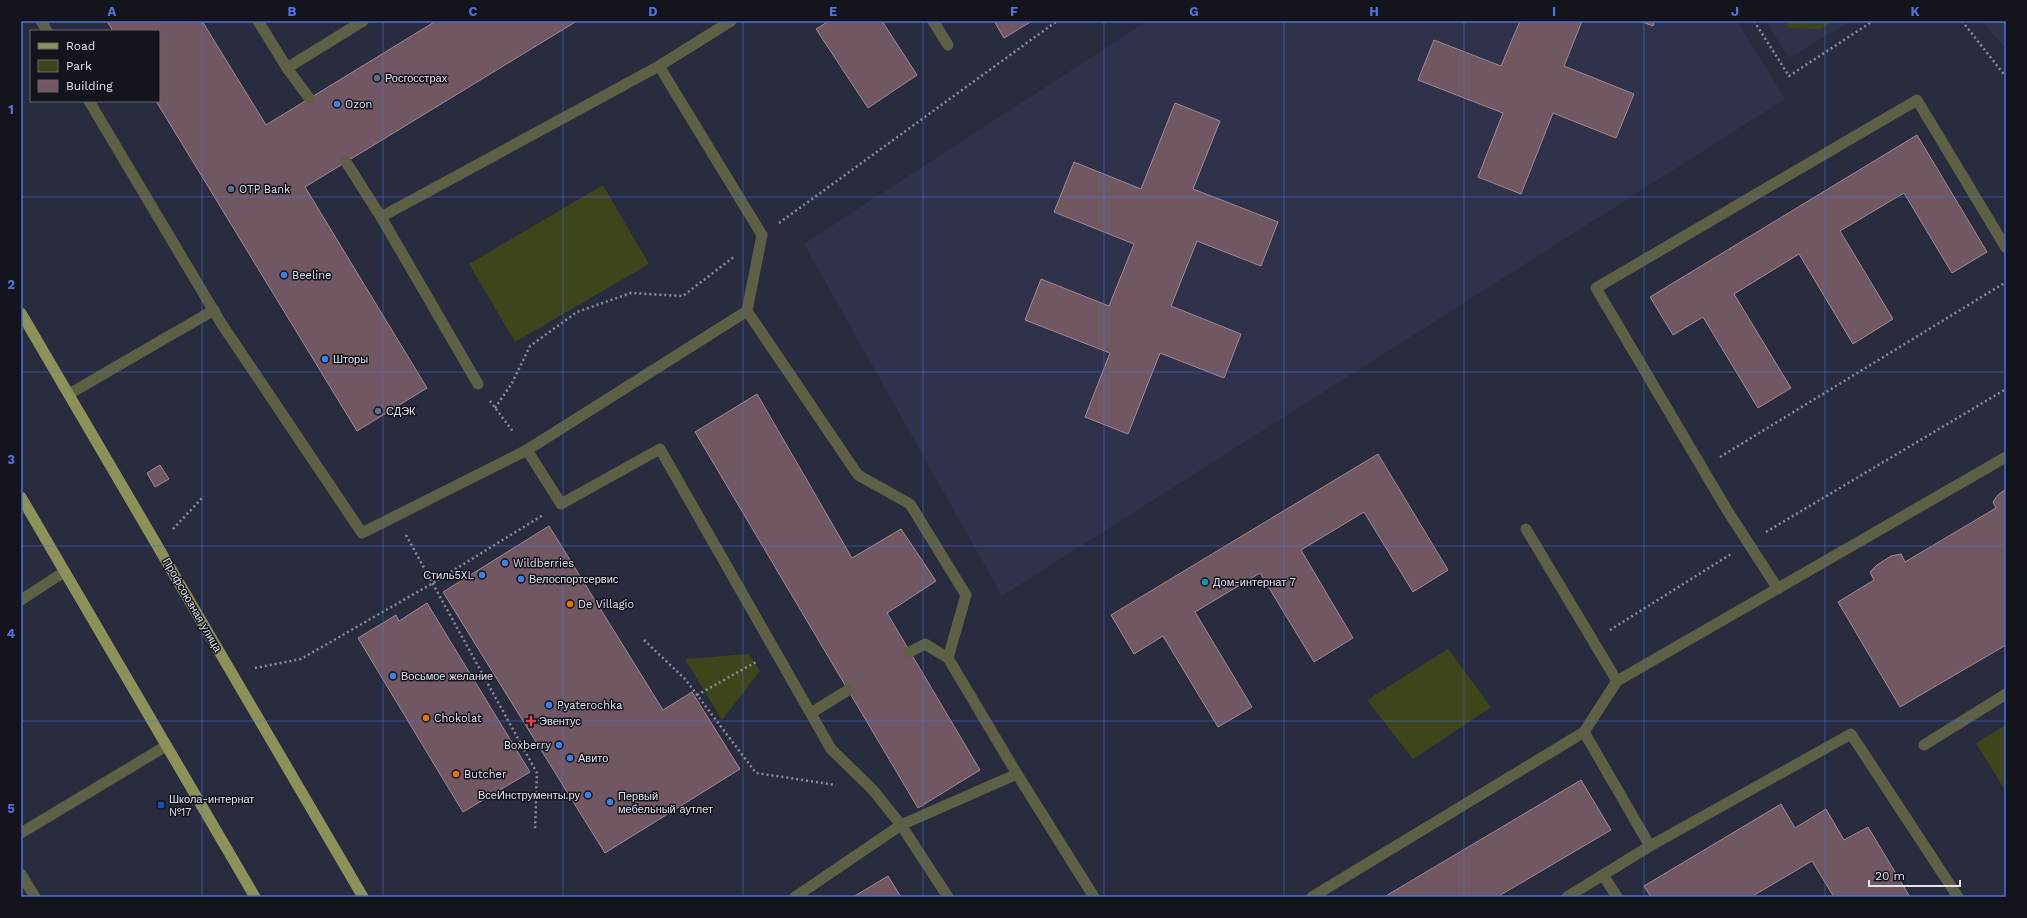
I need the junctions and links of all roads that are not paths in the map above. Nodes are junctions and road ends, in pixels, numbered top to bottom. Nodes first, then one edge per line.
1 (41, 21) edge
2 (258, 21) edge
3 (363, 21) edge
4 (731, 21) edge
5 (933, 21) edge
6 (46, 30) edge
7 (948, 45) dead end
8 (659, 66) junction
9 (287, 68) junction
10 (309, 98) dead end
11 (90, 102) edge
12 (346, 162) dead end
13 (381, 217) junction
14 (2006, 248) edge
15 (214, 310) junction
16 (748, 311) junction
17 (21, 312) edge
18 (478, 384) road end
19 (69, 394) junction
20 (527, 450) junction
21 (2006, 457) edge
22 (21, 497) edge
23 (1526, 530) dead end
24 (64, 572) junction
25 (1778, 589) junction
26 (21, 600) edge
27 (910, 652) dead end
28 (948, 658) junction
29 (1617, 681) junction
30 (848, 690) dead end
31 (2006, 694) edge
32 (811, 713) junction
33 (1584, 732) junction
34 (1924, 745) dead end
35 (166, 746) junction
36 (1016, 774) junction
37 (901, 825) junction
38 (21, 833) edge
39 (1650, 846) junction
40 (21, 874) edge
41 (1604, 875) junction
42 (35, 897) edge
43 (255, 897) edge
44 (363, 897) edge
45 (795, 897) edge
46 (948, 897) edge
47 (1094, 897) edge
48 (1312, 897) edge
49 (1567, 897) edge
50 (1617, 897) edge
51 (1958, 897) edge

1 - 6 lane
2 - 9 lane
3 - 9 lane
4 - 8 lane
5 - 7 lane
8 - 13 lane
8 - 16 lane
9 - 10 lane
11 - 15 lane
12 - 13 lane
13 - 18 lane
14 - 25 lane
15 - 19 lane
15 - 20 lane
16 - 20 lane
16 - 28 lane
17 - 19 main road, Профсоюзная улица
19 - 44 main road, Профсоюзная улица
20 - 32 lane
21 - 25 lane
22 - 24 main road
23 - 29 lane
24 - 26 lane
24 - 35 main road
25 - 29 lane
27 - 28 lane
28 - 36 lane
29 - 33 lane
30 - 32 lane
31 - 34 lane
32 - 37 lane
33 - 39 lane
33 - 48 lane
35 - 38 lane
35 - 43 main road
36 - 37 lane
36 - 47 lane
37 - 45 lane
37 - 46 lane
39 - 41 lane
39 - 51 lane
40 - 42 lane
41 - 49 lane
41 - 50 lane

